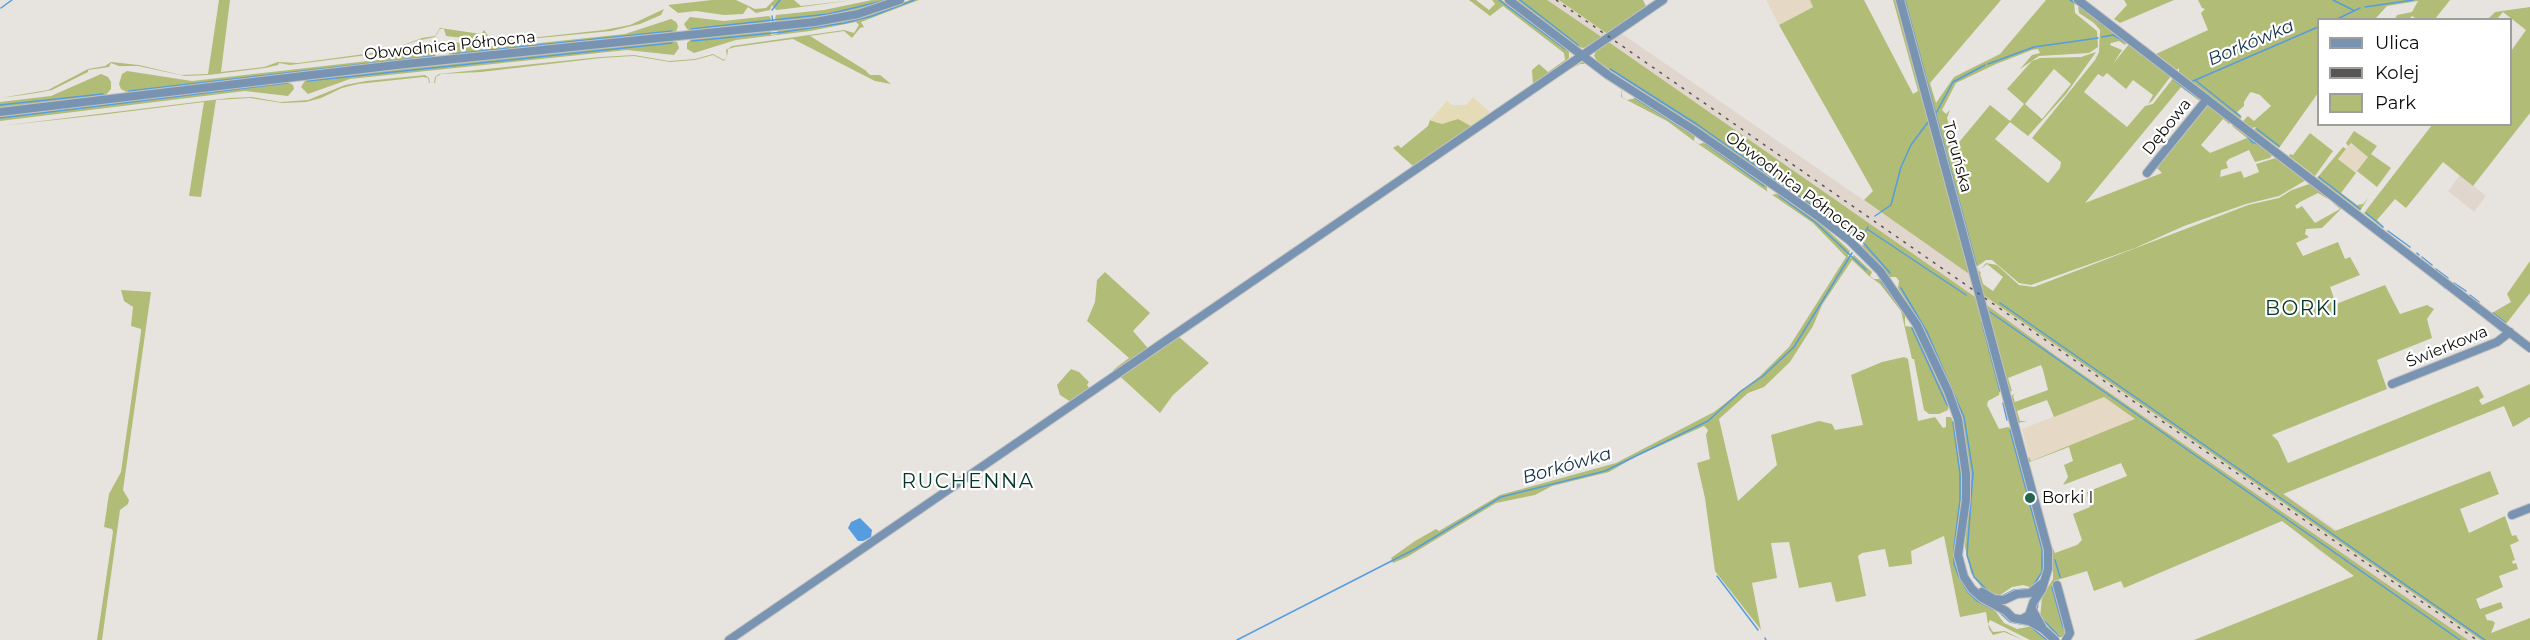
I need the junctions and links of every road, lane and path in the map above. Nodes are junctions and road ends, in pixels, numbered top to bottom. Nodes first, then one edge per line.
1 (900, 0) edge
2 (1509, 0) edge
3 (1663, 0) edge
4 (1900, 0) edge
5 (2078, 0) edge
6 (1582, 55) junction
7 (2207, 99) junction
8 (0, 112) edge
9 (2147, 173) dead end
10 (2510, 332) junction
11 (2530, 348) edge
12 (2392, 384) dead end
13 (2530, 508) edge
14 (2512, 515) dead end
15 (1960, 546) junction
16 (2044, 582) junction
17 (2057, 585) dead end
18 (2024, 594) junction
19 (2010, 598) junction
20 (2032, 608) junction
21 (2008, 614) junction
22 (2022, 619) junction
23 (2043, 629) junction
24 (729, 640) edge
25 (2055, 640) edge
26 (2066, 640) edge

1 - 8 street, Obwodnica Północna
2 - 6 street, Obwodnica Północna
3 - 6 street
4 - 16 street, Toruńska
5 - 7 street
6 - 15 street, Obwodnica Północna
6 - 24 street
7 - 9 street, Dębowa
7 - 10 street
10 - 11 street
10 - 12 street, Świerkowa
13 - 14 street
15 - 19 street, Obwodnica Północna
15 - 21 street, Obwodnica Północna
16 - 18 street
16 - 20 street, Toruńska
17 - 26 street
18 - 19 street
18 - 20 street
19 - 21 street
20 - 22 street
20 - 23 street
21 - 22 street
22 - 23 street
23 - 25 street

